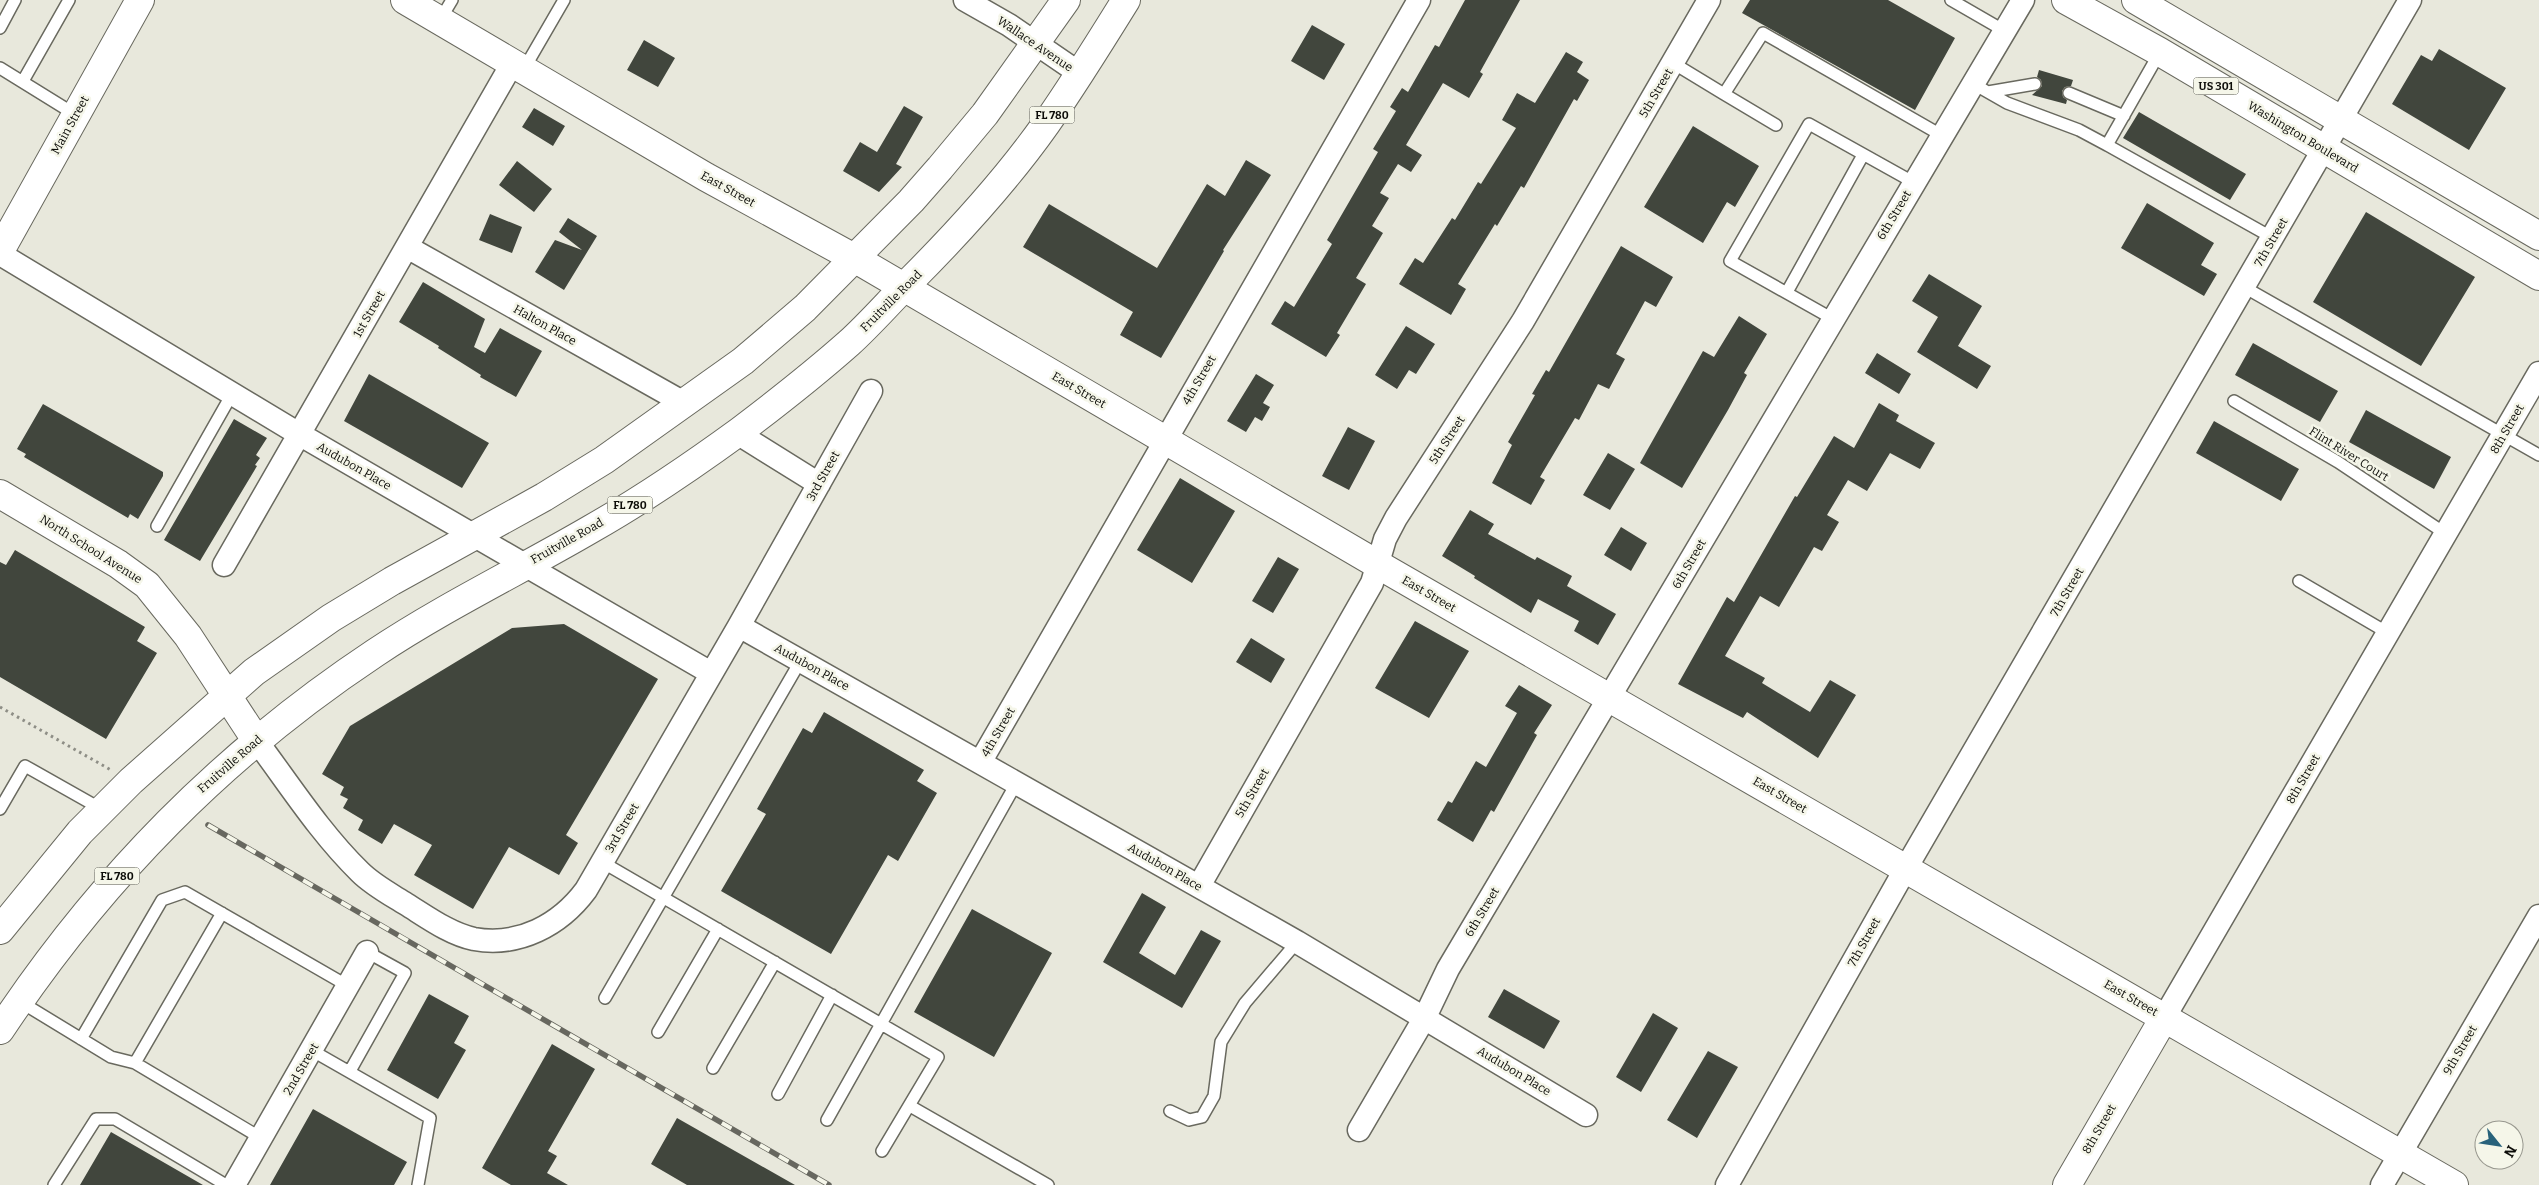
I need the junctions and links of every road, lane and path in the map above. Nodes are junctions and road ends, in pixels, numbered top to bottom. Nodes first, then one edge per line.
1 (16, 0) edge
2 (69, 0) edge
3 (140, 0) edge
4 (405, 0) edge
5 (564, 0) edge
6 (965, 0) edge
7 (1066, 0) edge
8 (1126, 0) edge
9 (1420, 0) edge
10 (1709, 0) edge
11 (1952, 0) edge
12 (2023, 0) edge
13 (2066, 0) edge
14 (2136, 0) edge
15 (2410, 0) edge
16 (446, 10) edge
17 (0, 28) edge
18 (2003, 30) junction
19 (1036, 45) junction
20 (2160, 52) junction
21 (1673, 63) junction
22 (518, 66) junction
23 (0, 68) edge
24 (1079, 73) junction
25 (22, 81) junction
26 (2036, 84) dead end
27 (1980, 88) junction
28 (1724, 94) junction
29 (2069, 94) dead end
30 (76, 115) junction
31 (2124, 116) junction
32 (2341, 120) junction
33 (1776, 125) dead end
34 (1942, 135) junction
35 (2107, 145) junction
36 (2323, 150) junction
37 (1864, 155) junction
38 (1913, 182) junction
39 (2539, 236) edge
40 (2273, 238) junction
41 (407, 247) junction
42 (0, 253) edge
43 (854, 258) junction
44 (2539, 276) edge
45 (904, 287) junction
46 (2244, 287) junction
47 (1787, 292) junction
48 (1833, 318) junction
49 (2539, 373) edge
50 (871, 391) dead end
51 (232, 394) junction
52 (2234, 401) dead end
53 (684, 403) junction
54 (737, 433) junction
55 (299, 434) junction
56 (2504, 434) junction
57 (1165, 440) junction
58 (2539, 455) edge
59 (819, 484) junction
60 (0, 494) edge
61 (156, 526) dead end
62 (2446, 534) junction
63 (476, 535) junction
64 (1377, 564) junction
65 (224, 565) dead end
66 (525, 565) junction
67 (2299, 581) dead end
68 (739, 626) junction
69 (2388, 634) junction
70 (800, 660) junction
71 (711, 673) junction
72 (226, 696) junction
73 (1610, 696) junction
74 (0, 707) edge
75 (256, 740) junction
76 (981, 761) junction
77 (131, 782) junction
78 (1017, 782) junction
79 (0, 809) edge
80 (103, 810) junction
81 (602, 862) junction
82 (1906, 868) junction
83 (1198, 886) junction
84 (664, 897) junction
85 (222, 913) junction
86 (2539, 916) edge
87 (718, 929) junction
88 (0, 930) edge
89 (1297, 942) junction
90 (367, 952) joint
91 (775, 962) junction
92 (348, 986) junction
93 (832, 995) junction
94 (605, 998) dead end
95 (19, 1001) junction
96 (1425, 1017) junction
97 (2164, 1018) junction
98 (881, 1024) junction
99 (0, 1030) edge
100 (658, 1032) dead end
101 (81, 1039) junction
102 (311, 1050) junction
103 (135, 1064) junction
104 (713, 1068) dead end
105 (350, 1072) junction
106 (778, 1094) dead end
107 (910, 1106) junction
108 (1170, 1111) dead end
109 (1586, 1115) dead end
110 (827, 1120) dead end
111 (1359, 1130) dead end
112 (261, 1138) junction
113 (882, 1151) dead end
114 (2400, 1153) junction
115 (54, 1185) edge
116 (226, 1185) edge
117 (234, 1185) edge
118 (418, 1185) edge
119 (1048, 1185) edge
120 (1727, 1185) edge
121 (2067, 1185) edge
122 (2382, 1185) edge
123 (2454, 1185) edge

1 - 17 lane
2 - 25 lane
3 - 30 main road, Main Street
4 - 16 main road, East Street
5 - 22 lane
6 - 19 street, Wallace Avenue
7 - 19 main road
8 - 24 main road, Fruitville Road / FL 780
9 - 57 street, 4th Street
10 - 21 street, 5th Street
11 - 18 lane
12 - 18 street, 6th Street
13 - 20 main road, Washington Boulevard / US 301
14 - 32 main road, US 301
15 - 32 street, 7th Street
16 - 22 main road, East Street
18 - 27 street, 6th Street
19 - 24 street, Wallace Avenue
19 - 43 main road
20 - 31 lane
20 - 36 main road, Washington Boulevard / US 301
21 - 28 lane
21 - 64 street, 5th Street
22 - 41 street, 1st Street
22 - 43 main road, East Street
23 - 25 lane
24 - 45 main road, Fruitville Road / FL 780
25 - 30 lane
26 - 27 lane
27 - 34 street, 6th Street
27 - 35 lane
28 - 33 lane
28 - 34 lane
29 - 31 lane
30 - 42 main road, Main Street
31 - 35 lane
32 - 36 street, 7th Street
32 - 39 main road, US 301
34 - 38 street, 6th Street
35 - 40 lane
36 - 40 street, 7th Street
36 - 44 main road, Washington Boulevard / US 301
37 - 38 lane
37 - 47 lane
37 - 47 lane
38 - 48 street, 6th Street
40 - 46 street, 7th Street
41 - 53 street, Halton Place
41 - 55 street, 1st Street
42 - 51 street, Audubon Place
43 - 45 main road, East Street
43 - 53 main road
45 - 54 main road, Fruitville Road / FL 780
45 - 57 main road, East Street
46 - 56 lane
46 - 82 street, 7th Street
47 - 48 lane
48 - 73 street, 6th Street
49 - 56 street, 8th Street
50 - 59 street, 3rd Street
51 - 55 street, Audubon Place
51 - 61 lane
52 - 62 lane, Flint River Court
53 - 63 main road
54 - 59 street
54 - 66 main road, Fruitville Road / FL 780
55 - 63 street, Audubon Place
55 - 65 street, 1st Street
56 - 58 lane
56 - 62 street, 8th Street
57 - 64 main road, East Street
57 - 76 street, 4th Street
59 - 68 street, 3rd Street
60 - 72 main road, North School Avenue
62 - 69 street, 8th Street
63 - 66 street, Audubon Place
63 - 72 main road
64 - 73 main road, East Street
64 - 83 street, 5th Street
66 - 71 street, Audubon Place
66 - 75 main road, Fruitville Road / FL 780
67 - 69 lane
68 - 70 street, Audubon Place
68 - 71 street, 3rd Street
69 - 97 street, 8th Street
70 - 76 street, Audubon Place
70 - 84 lane
71 - 81 street, 3rd Street
72 - 75 main road, North School Avenue
72 - 77 main road
73 - 82 main road, East Street
73 - 96 street, 6th Street
74 - 77 path
75 - 81 street, 3rd Street
75 - 95 main road, Fruitville Road / FL 780
76 - 78 street, Audubon Place
77 - 80 main road
78 - 83 street, Audubon Place
78 - 98 lane
79 - 80 lane
80 - 88 main road
81 - 84 lane
82 - 97 main road, East Street
82 - 120 street, 7th Street
83 - 89 street, Audubon Place
84 - 87 lane
84 - 94 lane
85 - 92 lane
85 - 101 lane
85 - 103 lane
86 - 114 street, 9th Street
87 - 91 lane
87 - 100 lane
89 - 96 street, Audubon Place
89 - 108 lane
90 - 92 street, 2nd Street
90 - 105 lane
91 - 93 lane
91 - 104 lane
92 - 102 street, 2nd Street
93 - 98 lane
93 - 106 lane
95 - 99 main road, Fruitville Road / FL 780
95 - 101 lane
96 - 109 street, Audubon Place
96 - 111 street, 6th Street
97 - 114 main road, East Street
97 - 121 main road, 8th Street
98 - 107 lane
98 - 110 lane
101 - 103 lane
102 - 105 lane
102 - 112 street, 2nd Street
103 - 112 lane
105 - 118 lane
107 - 113 lane
107 - 119 lane
112 - 117 street, 2nd Street
114 - 122 street, 9th Street
114 - 123 main road, East Street
115 - 116 lane

